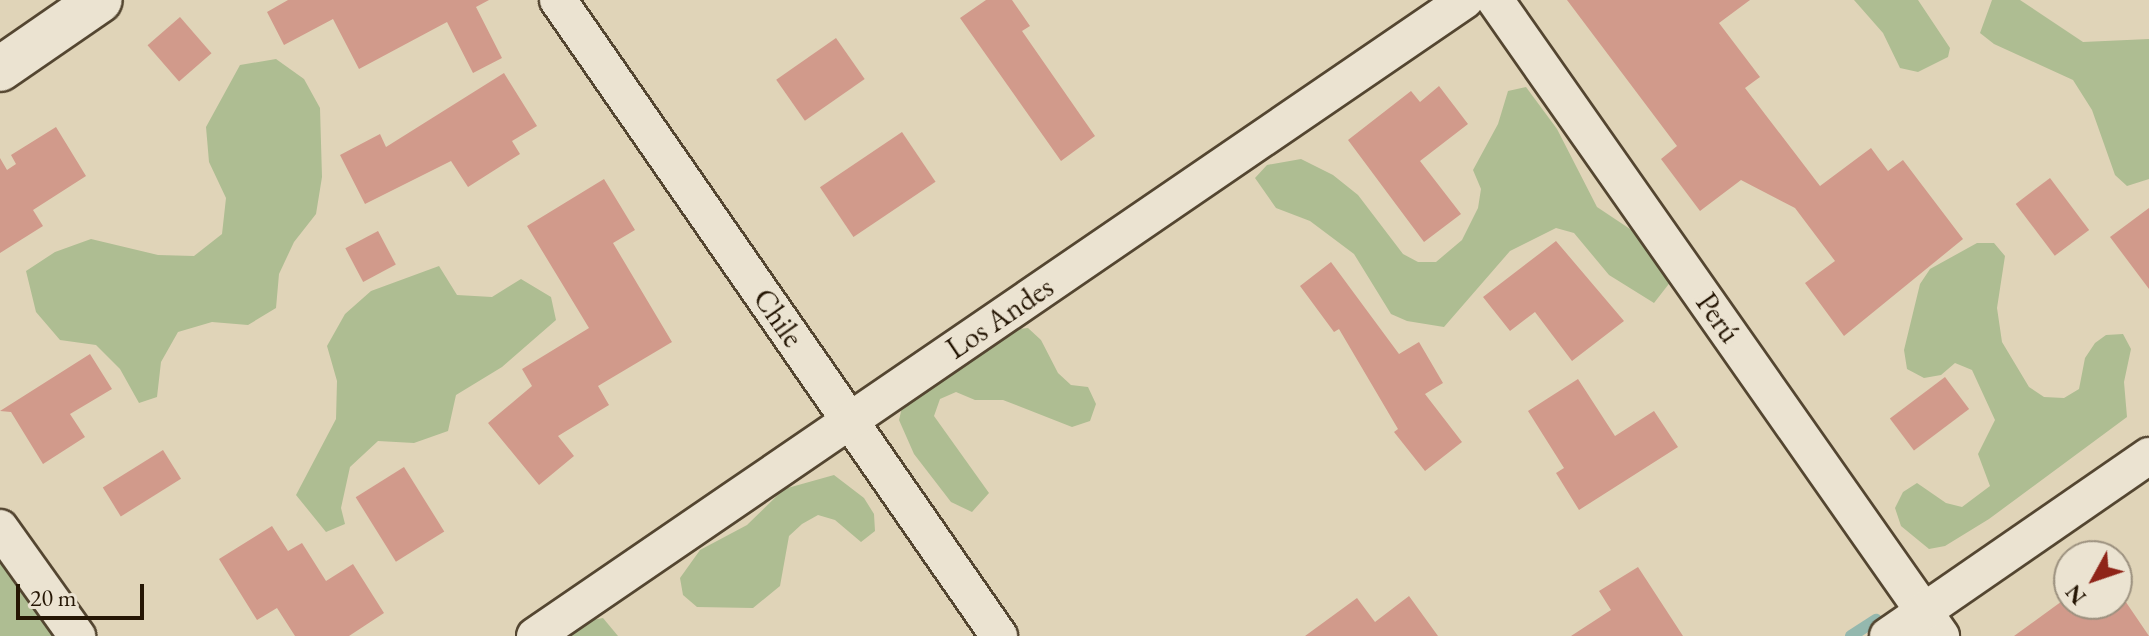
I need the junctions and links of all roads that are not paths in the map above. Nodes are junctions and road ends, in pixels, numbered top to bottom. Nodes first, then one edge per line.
1 (100, 0) edge
2 (558, 0) edge
3 (1465, 0) edge
4 (1495, 0) edge
5 (0, 69) edge
6 (849, 422) junction
7 (2149, 456) edge
8 (0, 528) edge
9 (1932, 624) edge
10 (77, 636) edge
11 (535, 636) edge
12 (999, 636) edge
13 (1888, 636) edge

1 - 5 street
2 - 6 street, Chile
3 - 6 street, Los Andes
4 - 9 street, Perú
6 - 11 street, Los Andes
6 - 12 street, Chile
7 - 9 street
8 - 10 street
9 - 13 street

